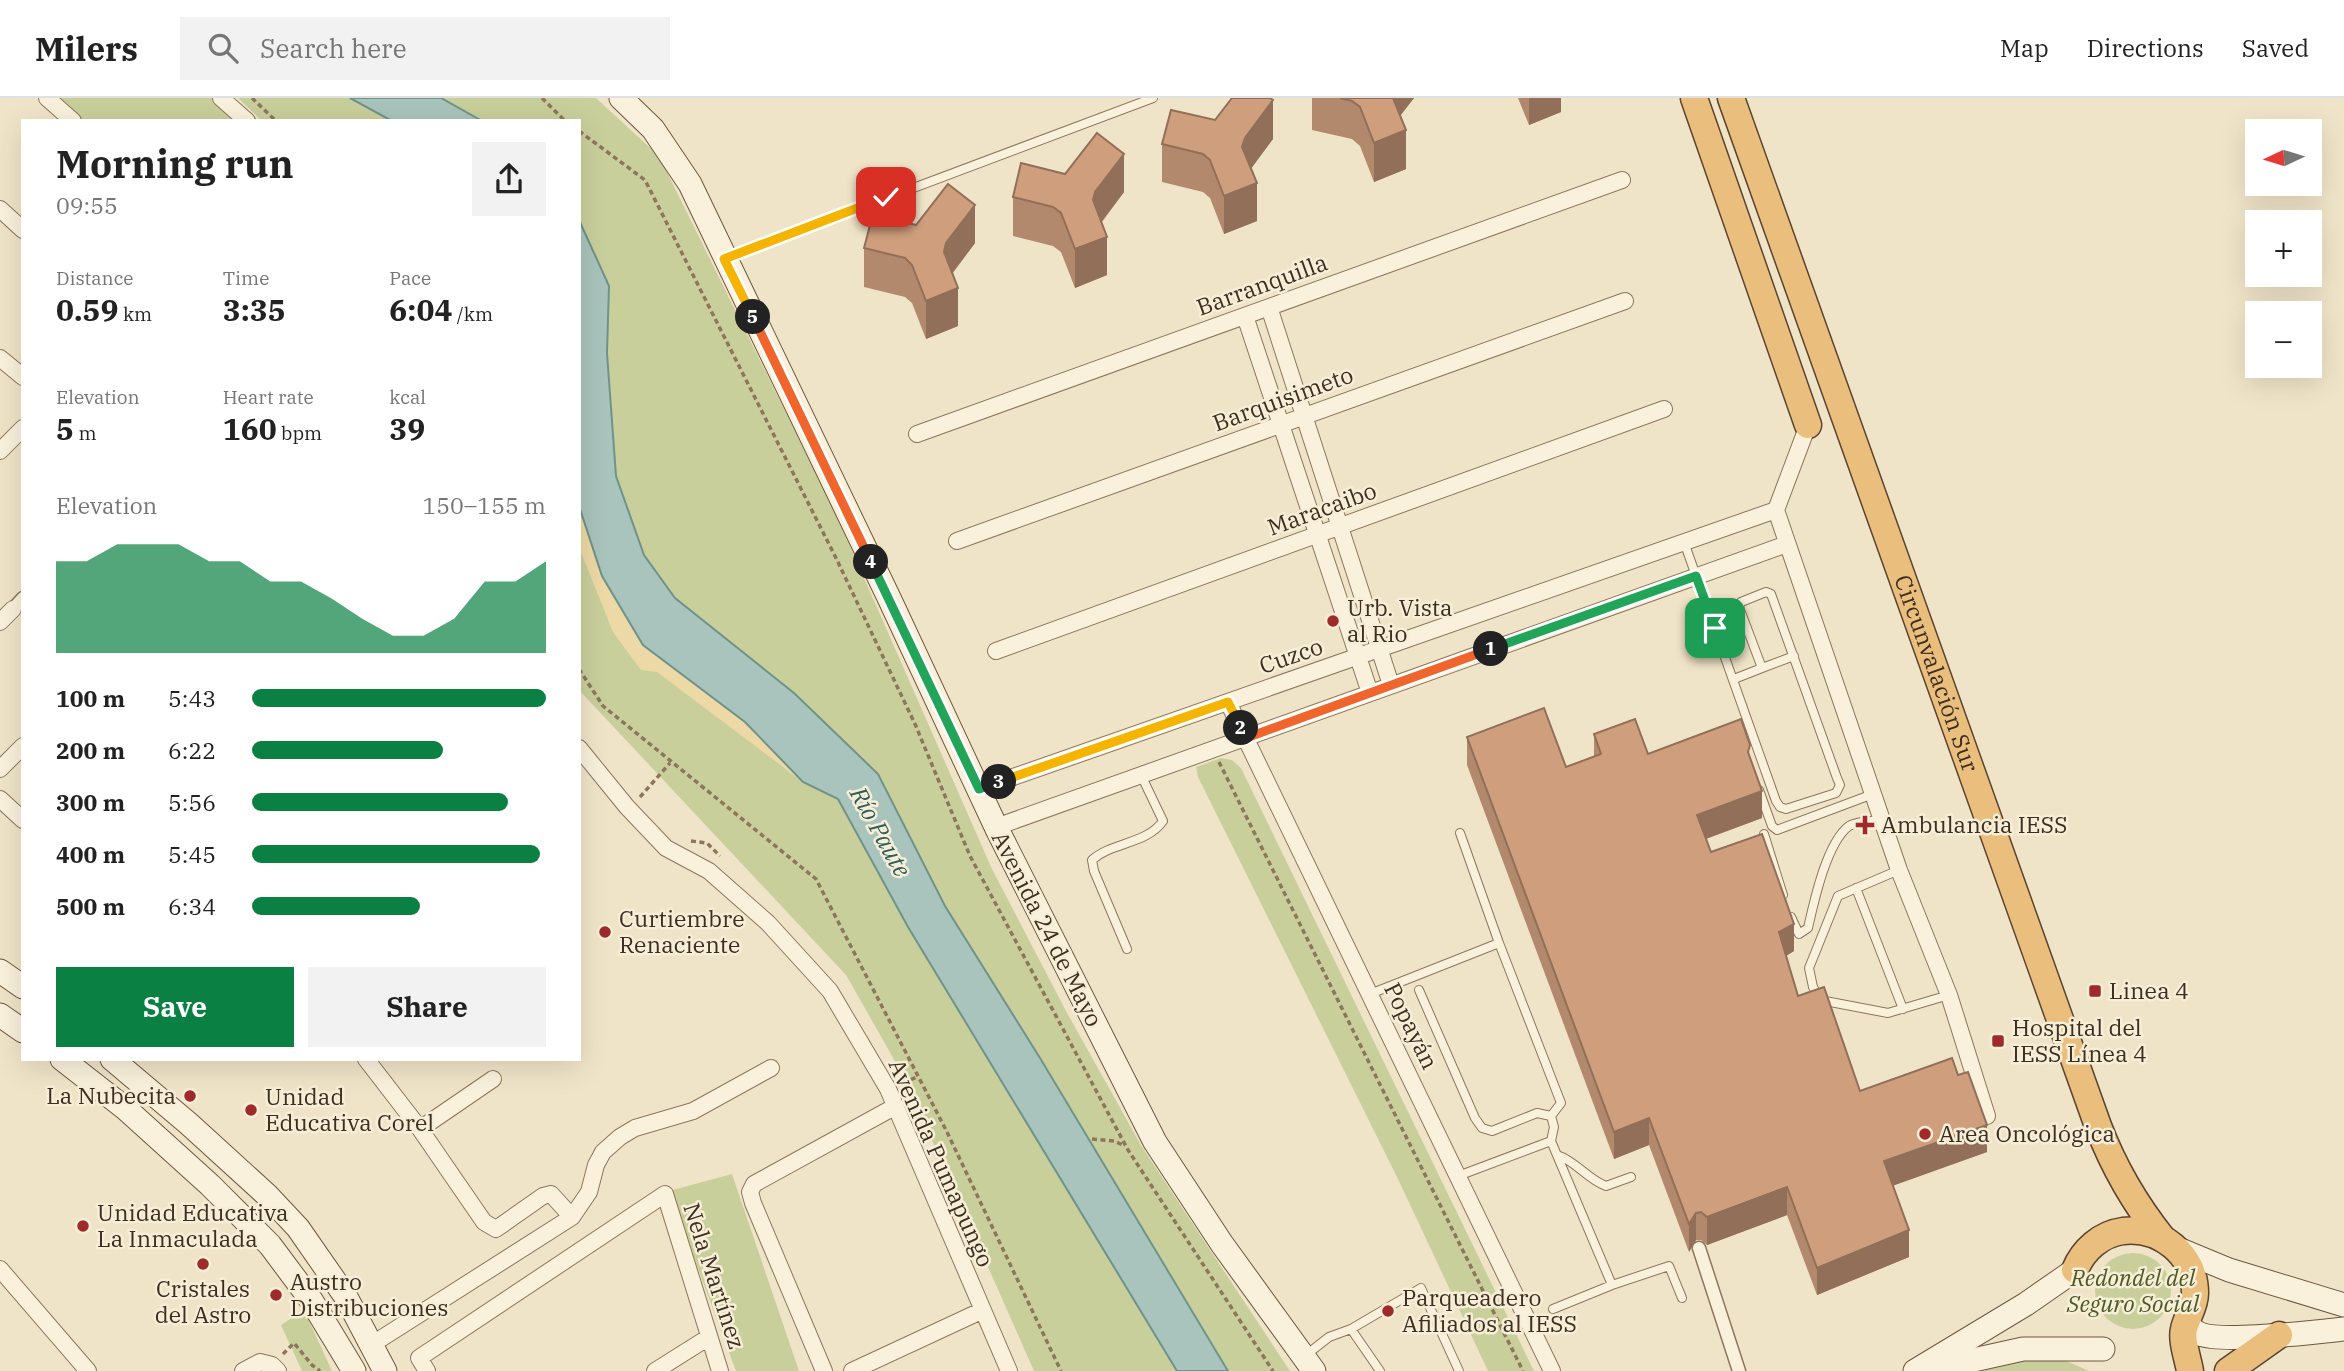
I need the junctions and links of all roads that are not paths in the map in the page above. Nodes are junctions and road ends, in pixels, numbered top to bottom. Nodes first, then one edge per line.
1 (47, 98) edge
2 (221, 98) edge
3 (621, 98) edge
4 (1153, 98) edge
5 (1694, 98) edge
6 (1731, 98) edge
7 (71, 119) edge
8 (245, 119) edge
9 (1622, 180) dead end
10 (0, 209) edge
11 (21, 228) edge
12 (724, 259) junction
13 (1625, 301) dead end
14 (1269, 307) junction
15 (1245, 316) junction
16 (0, 358) edge
17 (21, 375) edge
18 (1664, 409) dead end
19 (1304, 415) junction
20 (1281, 424) junction
21 (1808, 425) joint
22 (21, 430) edge
23 (917, 434) dead end
24 (0, 451) edge
25 (1776, 510) junction
26 (1340, 527) junction
27 (1318, 535) junction
28 (957, 541) dead end
29 (1684, 542) junction
30 (1787, 544) junction
31 (1696, 576) junction
32 (18, 603) edge
33 (0, 622) edge
34 (1379, 649) junction
35 (996, 651) dead end
36 (1358, 656) junction
37 (1794, 656) junction
38 (1762, 668) junction
39 (1734, 679) junction
40 (1391, 685) junction
41 (1370, 693) junction
42 (1228, 702) junction
43 (1246, 738) junction
44 (21, 748) edge
45 (581, 750) edge
46 (0, 769) edge
47 (1141, 775) junction
48 (1754, 777) edge
49 (979, 789) junction
50 (1873, 794) junction
51 (0, 799) edge
52 (21, 818) edge
53 (1882, 820) junction
54 (996, 827) junction
55 (1777, 831) junction
56 (1460, 833) dead end
57 (1764, 834) junction
58 (1751, 839) edge
59 (1899, 870) junction
60 (1856, 888) junction
61 (1785, 900) edge
62 (1790, 914) edge
63 (1499, 943) junction
64 (1127, 949) dead end
65 (0, 971) edge
66 (21, 985) edge
67 (1419, 990) dead end
68 (1370, 994) junction
69 (1948, 995) junction
70 (1903, 1009) junction
71 (0, 1015) edge
72 (21, 1030) edge
73 (65, 1061) edge
74 (114, 1061) edge
75 (368, 1061) edge
76 (771, 1068) dead end
77 (493, 1080) dead end
78 (896, 1107) junction
79 (1551, 1116) junction
80 (1987, 1116) edge
81 (420, 1129) junction
82 (1551, 1141) junction
83 (1557, 1155) junction
84 (1458, 1176) junction
85 (1631, 1177) dead end
86 (572, 1217) junction
87 (2170, 1244) junction
88 (1699, 1248) dead end
89 (0, 1269) edge
90 (2075, 1270) joint
91 (1612, 1285) junction
92 (1682, 1298) dead end
93 (2344, 1305) edge
94 (1553, 1309) dead end
95 (981, 1311) junction
96 (2184, 1327) junction
97 (1351, 1329) junction
98 (2344, 1329) edge
99 (2279, 1335) junction
100 (709, 1337) junction
101 (371, 1345) junction
102 (2103, 1349) dead end
103 (423, 1364) edge
104 (1309, 1364) edge
105 (275, 1368) edge
106 (88, 1371) edge
107 (243, 1371) edge
108 (354, 1371) edge
109 (385, 1371) edge
110 (655, 1371) edge
111 (720, 1371) edge
112 (824, 1371) edge
113 (852, 1371) edge
114 (1009, 1371) edge
115 (1380, 1371) edge
116 (1460, 1371) edge
117 (1552, 1371) edge
118 (1739, 1371) edge
119 (1915, 1371) edge
120 (1927, 1371) edge
121 (2190, 1371) edge
122 (2228, 1371) edge

1 - 7 street
2 - 8 street
3 - 12 main road, Avenida 24 de Mayo
4 - 12 lane
5 - 21 highway
6 - 87 highway, Circunvalación Sur
9 - 14 street, Barranquilla
10 - 11 street
12 - 49 main road, Avenida 24 de Mayo
13 - 19 street, Barquisimeto
14 - 15 street, Barranquilla
14 - 19 street
15 - 20 street
15 - 23 street, Barranquilla
16 - 17 street
18 - 26 street, Maracaibo
19 - 20 street, Barquisimeto
19 - 26 street
20 - 27 street
20 - 28 street, Barquisimeto
21 - 25 street
22 - 24 street
25 - 29 street, Cuzco
25 - 30 street
26 - 27 street, Maracaibo
26 - 34 street
27 - 35 street, Maracaibo
27 - 36 street
29 - 31 lane
29 - 34 street, Cuzco
30 - 31 street
30 - 50 street
31 - 39 lane
31 - 40 street
32 - 33 street
34 - 36 street, Cuzco
34 - 40 street
36 - 41 street
36 - 42 street, Cuzco
37 - 38 lane
37 - 38 lane
37 - 39 lane
38 - 39 lane
40 - 41 street
41 - 43 street
42 - 43 street, Popayán
42 - 49 street, Cuzco
43 - 47 street
43 - 68 street, Popayán
44 - 46 street
45 - 78 street, Avenida Pumapungo
47 - 54 street
47 - 64 lane
48 - 55 lane
49 - 54 main road, Avenida 24 de Mayo
50 - 53 street
50 - 55 lane
51 - 52 street
53 - 59 street
53 - 62 lane
54 - 104 main road, Avenida 24 de Mayo
55 - 57 lane
56 - 63 lane
57 - 58 lane
57 - 61 lane
59 - 60 lane
59 - 69 street
60 - 70 lane
60 - 70 lane
63 - 68 lane
63 - 79 lane
65 - 66 main road
67 - 79 lane
68 - 84 street, Popayán
69 - 70 lane
69 - 80 street
71 - 72 main road
73 - 108 main road
74 - 101 main road
75 - 81 street
76 - 86 street
77 - 81 street
78 - 95 street, Avenida Pumapungo
78 - 112 street
79 - 82 lane
81 - 86 street
82 - 83 lane
82 - 84 lane
83 - 85 lane
83 - 91 lane
84 - 117 street, Popayán
86 - 101 street
87 - 90 highway
87 - 93 main road
87 - 96 highway
88 - 118 street
89 - 106 street
90 - 119 main road
91 - 92 lane
91 - 94 lane
95 - 113 street
95 - 114 street, Avenida Pumapungo
96 - 99 main road
96 - 121 highway
97 - 104 lane
97 - 115 lane
97 - 116 lane
98 - 99 main road
99 - 122 highway
100 - 103 street, Nela Martínez
100 - 110 street
100 - 111 street, Nela Martínez
101 - 109 main road
102 - 120 main road
105 - 107 street

